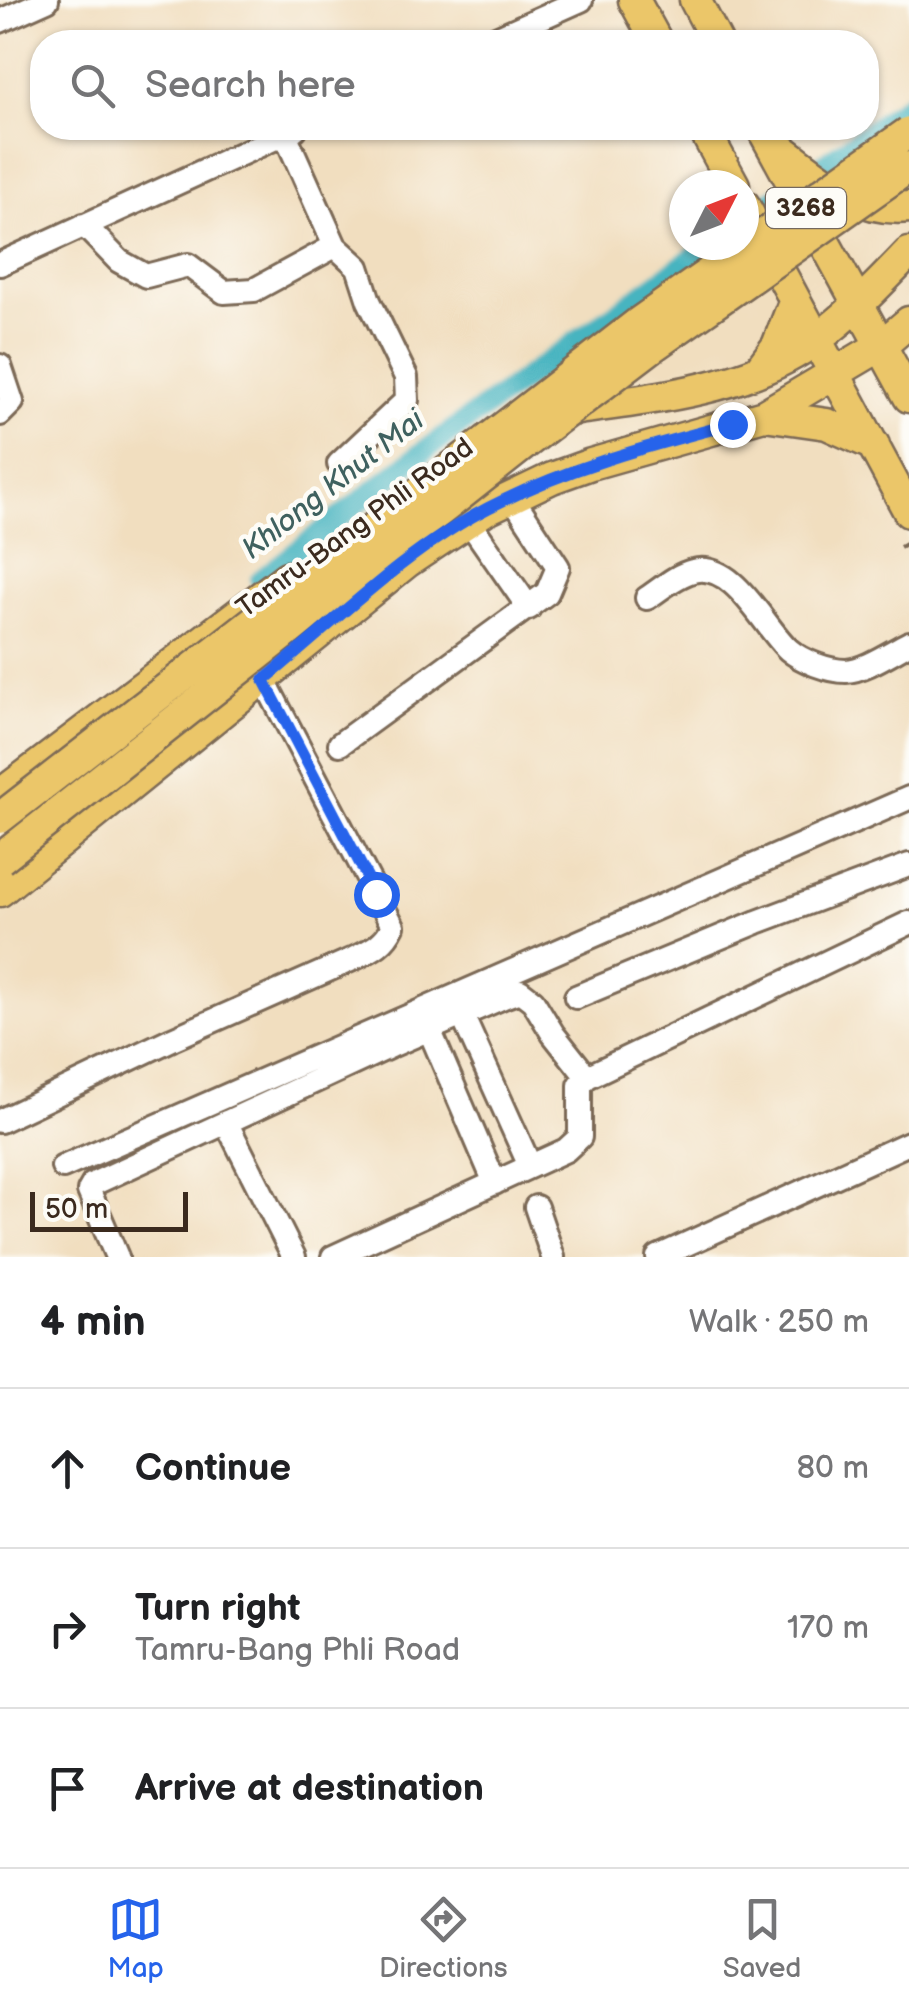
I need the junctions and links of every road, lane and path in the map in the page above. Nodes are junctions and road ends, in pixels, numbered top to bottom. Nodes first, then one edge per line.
1 (47, 0) edge
2 (581, 0) edge
3 (634, 0) edge
4 (695, 0) edge
5 (0, 21) edge
6 (514, 30) edge
7 (650, 30) edge
8 (711, 30) edge
9 (909, 132) edge
10 (272, 140) edge
11 (295, 140) edge
12 (709, 140) edge
13 (770, 140) edge
14 (775, 140) edge
15 (909, 167) edge
16 (725, 170) edge
17 (909, 207) edge
18 (84, 225) junction
19 (759, 234) edge
20 (334, 246) junction
21 (909, 254) edge
22 (0, 264) edge
23 (852, 291) junction
24 (794, 300) junction
25 (909, 322) edge
26 (816, 340) junction
27 (882, 345) junction
28 (0, 366) edge
29 (760, 369) junction
30 (836, 374) junction
31 (909, 397) edge
32 (0, 414) edge
33 (764, 415) junction
34 (874, 445) junction
35 (340, 464) dead end
36 (512, 497) junction
37 (909, 512) edge
38 (468, 520) junction
39 (909, 542) edge
40 (900, 547) dead end
41 (646, 598) dead end
42 (529, 608) junction
43 (909, 643) edge
44 (264, 680) junction
45 (340, 744) dead end
46 (0, 794) edge
47 (909, 798) edge
48 (0, 818) edge
49 (0, 859) edge
50 (909, 865) edge
51 (0, 891) edge
52 (909, 923) edge
53 (576, 997) dead end
54 (462, 1015) junction
55 (429, 1029) junction
56 (587, 1077) junction
57 (0, 1121) edge
58 (226, 1122) junction
59 (909, 1144) edge
60 (63, 1166) dead end
61 (530, 1166) junction
62 (494, 1183) junction
63 (536, 1207) dead end
64 (117, 1257) edge
65 (294, 1257) edge
66 (333, 1257) edge
67 (553, 1257) edge
68 (658, 1257) edge

1 - 5 street
2 - 6 street
3 - 7 main road
4 - 8 main road
9 - 48 main road, bridge
10 - 18 street
11 - 20 street
12 - 16 main road
13 - 23 main road, 3268, bridge
14 - 17 main road
15 - 49 main road, bridge
18 - 20 street
18 - 22 street
19 - 24 main road, 3268, bridge
20 - 35 street
21 - 23 main road, Tamru-Bang Phli Road
23 - 26 main road, Tamru-Bang Phli Road
23 - 27 main road, 3268
24 - 26 main road, 3268
24 - 29 main road
25 - 27 main road, Tamru-Bang Phli Road
26 - 29 main road, Tamru-Bang Phli Road
26 - 30 main road, 3268
27 - 30 main road, Tamru-Bang Phli Road
27 - 31 main road, 3268
28 - 32 street
29 - 46 main road, Tamru-Bang Phli Road, bridge
30 - 33 main road, Tamru-Bang Phli Road
30 - 34 main road, 3268
33 - 34 main road
33 - 36 main road, Tamru-Bang Phli Road
34 - 37 main road, 3268
36 - 38 main road, Tamru-Bang Phli Road
36 - 42 street
38 - 42 street
38 - 44 main road, Tamru-Bang Phli Road
39 - 40 path
41 - 43 street
42 - 45 street
44 - 51 main road, Tamru-Bang Phli Road
44 - 57 street
47 - 60 street
50 - 53 street
52 - 56 street
54 - 55 street
54 - 56 street
54 - 61 street
55 - 58 street
55 - 62 street
56 - 61 street
58 - 64 street
58 - 65 street
59 - 68 street
61 - 62 street
62 - 66 street
63 - 67 street

